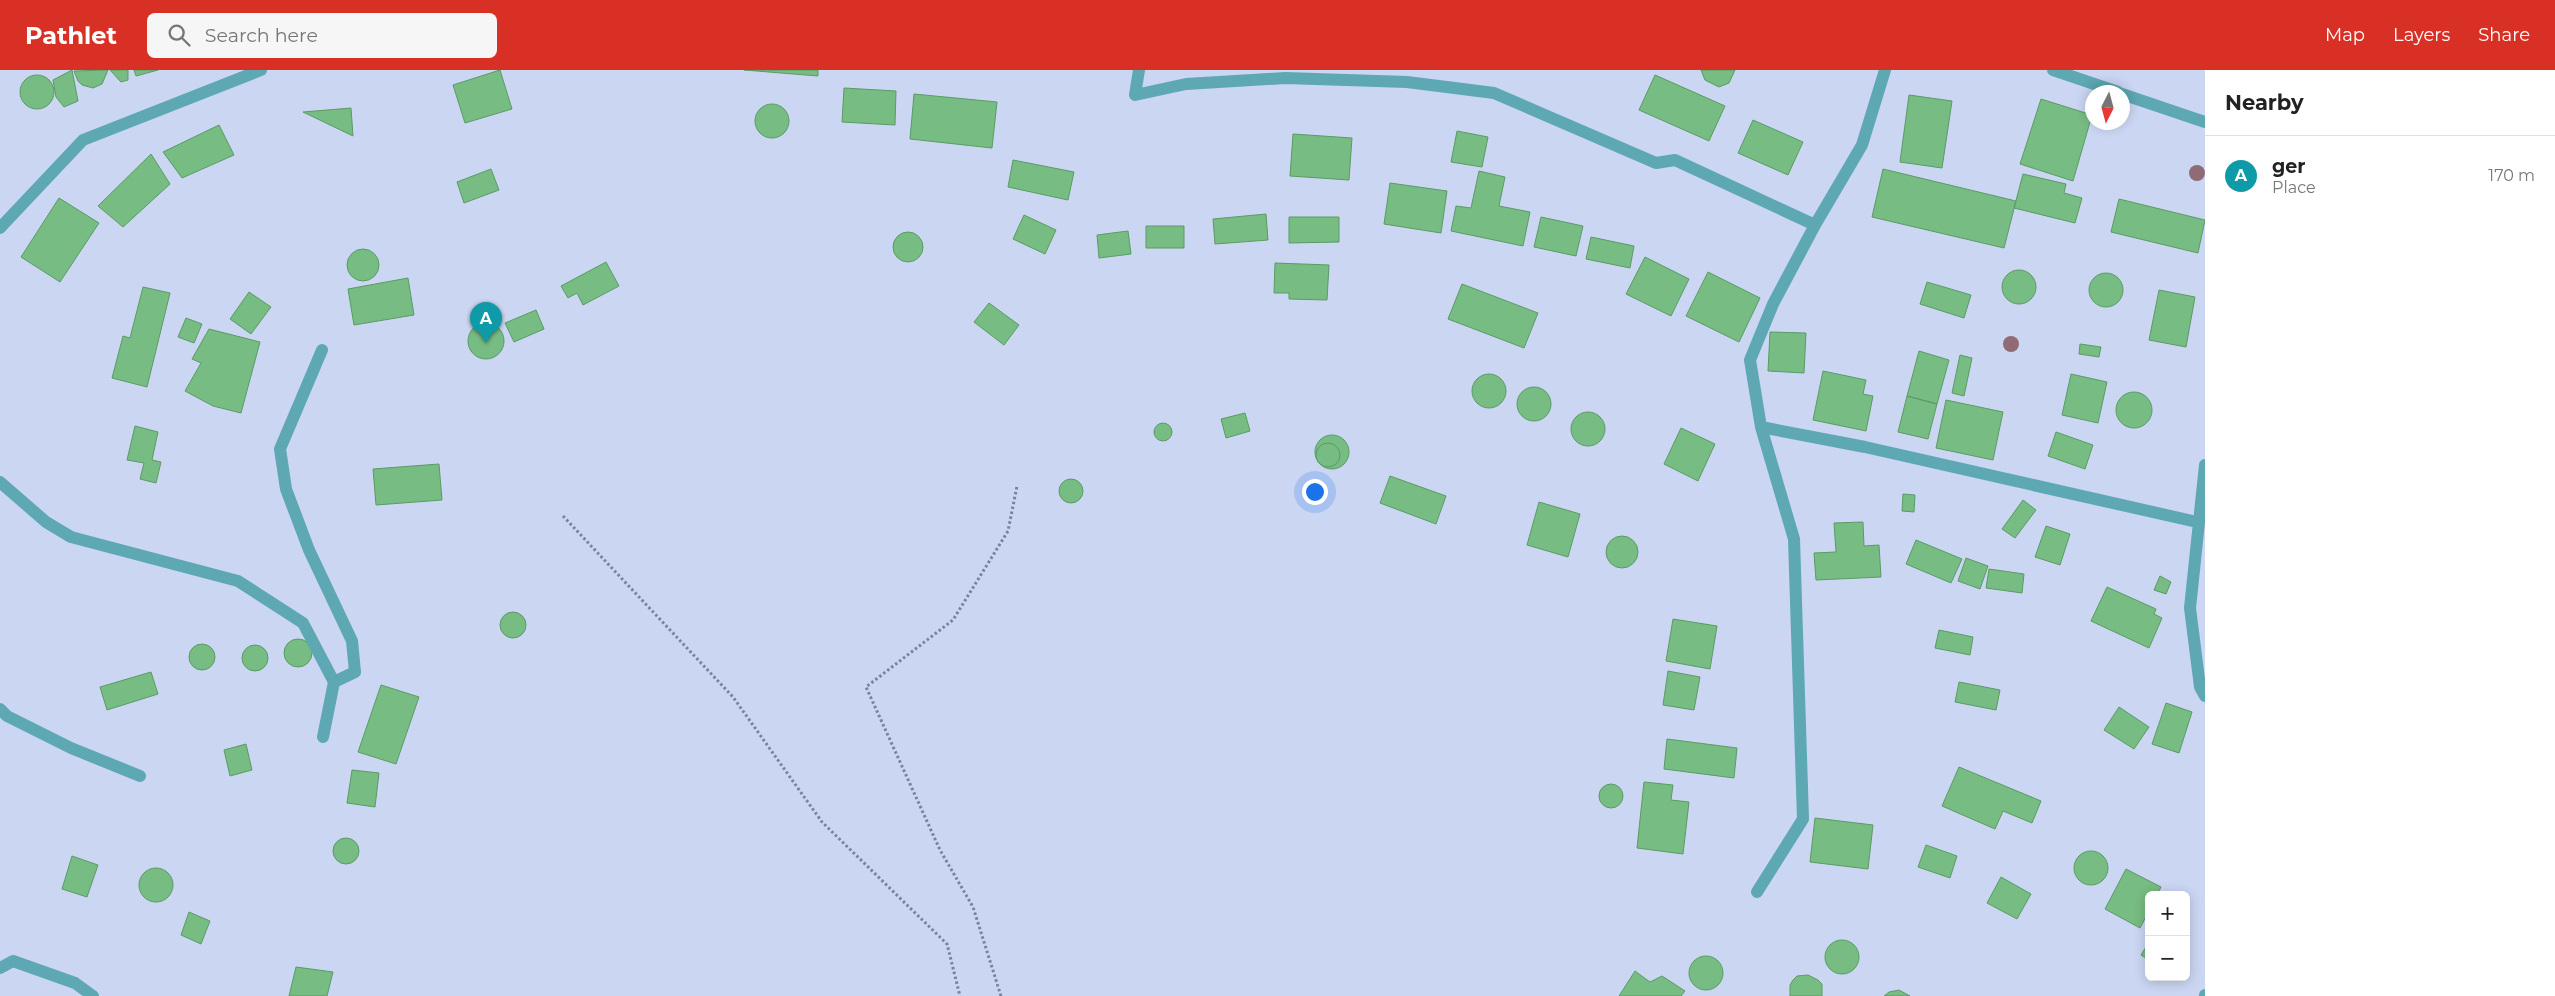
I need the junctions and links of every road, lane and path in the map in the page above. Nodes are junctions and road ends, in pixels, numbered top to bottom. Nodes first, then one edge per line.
1 (261, 70) edge
2 (1139, 70) edge
3 (1885, 70) edge
4 (2053, 70) edge
5 (2091, 76) edge
6 (2106, 85) edge
7 (2130, 97) edge
8 (2205, 122) edge
9 (1815, 225) junction
10 (0, 228) edge
11 (322, 350) dead end
12 (1761, 427) junction
13 (2205, 465) edge
14 (0, 482) edge
15 (1017, 486) dead end
16 (563, 516) dead end
17 (2197, 522) junction
18 (334, 682) junction
19 (2205, 696) edge
20 (0, 709) edge
21 (322, 737) dead end
22 (140, 776) dead end
23 (1757, 892) dead end
24 (0, 968) edge
25 (92, 996) edge
26 (960, 996) edge
27 (1001, 996) edge

1 - 10 street
2 - 9 street
3 - 9 street
4 - 5 street
5 - 6 street
7 - 8 street
9 - 12 street
11 - 18 street
12 - 17 street
12 - 23 street
13 - 17 street
14 - 18 street
15 - 27 path
16 - 26 path
17 - 19 street
18 - 21 street
20 - 22 street
24 - 25 street

